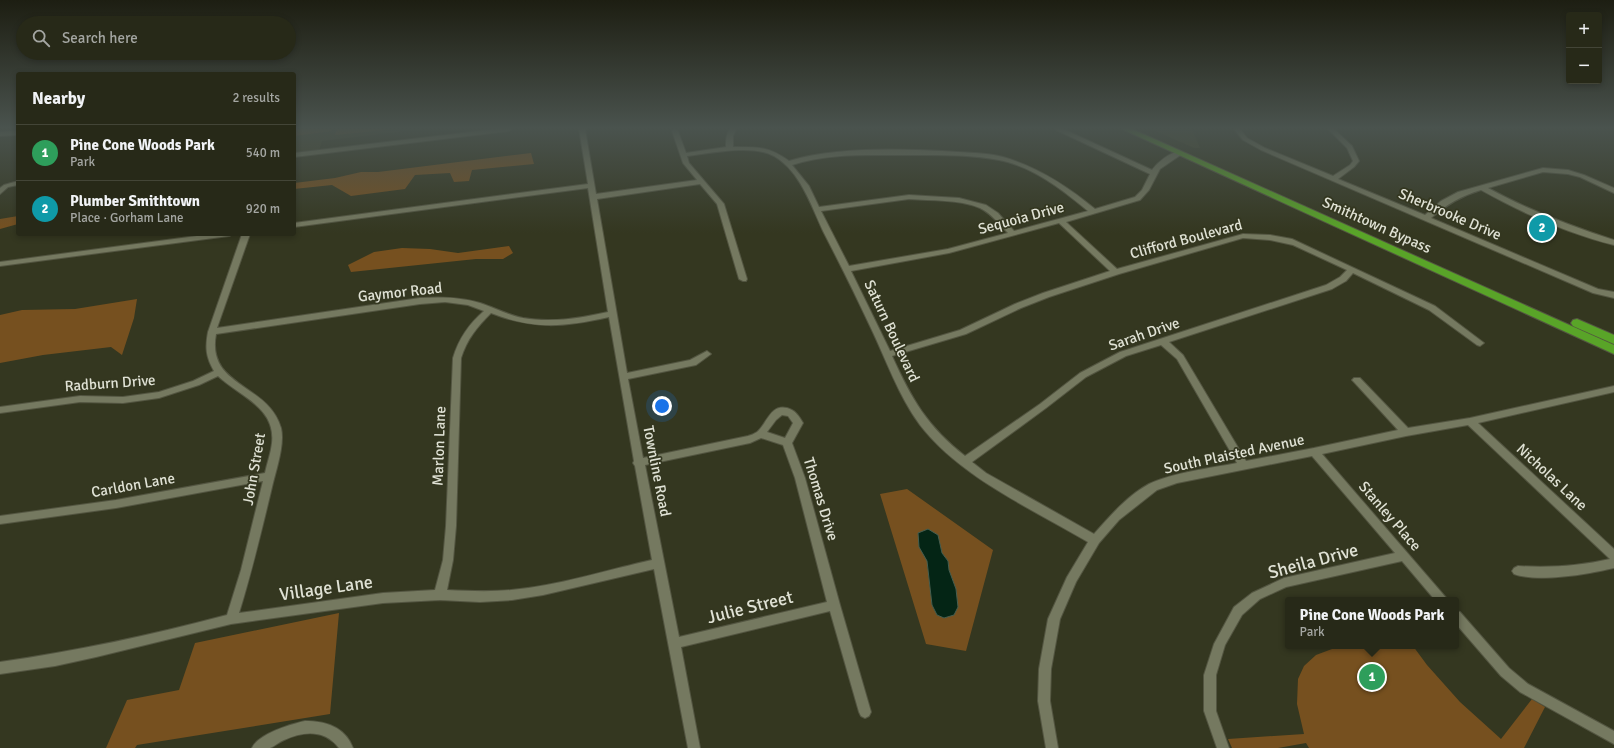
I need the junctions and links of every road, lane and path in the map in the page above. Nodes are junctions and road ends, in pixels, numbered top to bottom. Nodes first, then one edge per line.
1 (587, 164) edge
2 (687, 164) edge
3 (788, 164) edge
4 (1020, 164) edge
5 (1132, 164) edge
6 (1161, 164) edge
7 (1206, 164) edge
8 (1219, 164) edge
9 (1298, 164) edge
10 (1353, 164) edge
11 (1153, 174) junction
12 (1334, 179) junction
13 (701, 182) junction
14 (16, 183) edge
15 (3, 185) edge
16 (590, 186) junction
17 (1482, 188) junction
18 (1614, 191) edge
19 (0, 192) edge
20 (593, 197) junction
21 (817, 209) junction
22 (1094, 212) junction
23 (1426, 218) junction
24 (1061, 221) junction
25 (296, 225) edge
26 (1013, 234) junction
27 (214, 236) edge
28 (245, 236) edge
29 (1614, 243) edge
30 (0, 264) edge
31 (846, 269) junction
32 (1352, 270) junction
33 (1116, 272) junction
34 (743, 279) dead end
35 (1614, 295) edge
36 (490, 310) junction
37 (612, 314) junction
38 (212, 332) junction
39 (1614, 340) edge
40 (1163, 342) junction
41 (1480, 343) dead end
42 (1614, 350) edge
43 (707, 354) dead end
44 (887, 355) junction
45 (219, 372) junction
46 (622, 377) junction
47 (1357, 380) dead end
48 (1614, 390) edge
49 (0, 410) edge
50 (1470, 421) junction
51 (1406, 432) junction
52 (761, 434) junction
53 (787, 443) junction
54 (1314, 452) junction
55 (964, 462) junction
56 (638, 463) junction
57 (1244, 464) junction
58 (270, 476) junction
59 (0, 520) edge
60 (1095, 540) junction
61 (1404, 556) junction
62 (1614, 556) edge
63 (658, 563) junction
64 (1614, 563) edge
65 (1518, 571) dead end
66 (440, 595) junction
67 (1439, 597) edge
68 (834, 604) junction
69 (231, 619) junction
70 (1459, 619) edge
71 (674, 643) junction
72 (0, 668) edge
73 (865, 712) dead end
74 (1614, 738) edge
75 (258, 748) edge
76 (347, 748) edge
77 (694, 748) edge
78 (1052, 748) edge
79 (1222, 748) edge

1 - 16 street, Townline Road
2 - 13 street
3 - 21 street, Saturn Boulevard
4 - 22 street
5 - 11 street
6 - 11 street, Sequoia Drive
7 - 42 highway, Smithtown Bypass
8 - 39 highway, Smithtown Bypass
9 - 12 street, Sherbrooke Drive
10 - 12 street
11 - 22 street, Sequoia Drive
12 - 23 street, Sherbrooke Drive
13 - 20 street
13 - 34 street
14 - 15 street
15 - 19 street
16 - 20 street, Townline Road
16 - 25 street
17 - 18 street
17 - 23 street
17 - 29 street
20 - 37 street, Townline Road
21 - 26 street
21 - 31 street, Saturn Boulevard
22 - 24 street, Sequoia Drive
23 - 35 street, Sherbrooke Drive
24 - 26 street, Sequoia Drive
24 - 33 street
26 - 31 street, Sequoia Drive
27 - 30 street
28 - 38 street, John Street
31 - 44 street, Saturn Boulevard
32 - 33 street, Clifford Boulevard
32 - 40 street, Sarah Drive
32 - 41 street, Clifford Boulevard
33 - 44 street, Clifford Boulevard
36 - 37 street, Gaymor Road
36 - 38 street, Gaymor Road
36 - 66 street, Marlon Lane
37 - 46 street, Townline Road
38 - 45 street, John Street
40 - 55 street, Sarah Drive
40 - 57 street
43 - 46 street
44 - 55 street, Saturn Boulevard
45 - 49 street, Radburn Drive
45 - 58 street, John Street
46 - 56 street, Townline Road
47 - 51 street
48 - 50 street, South Plaisted Avenue
50 - 51 street, South Plaisted Avenue
50 - 62 street, Nicholas Lane
51 - 54 street, South Plaisted Avenue
52 - 53 street, Thomas Drive
52 - 53 street
52 - 56 street
53 - 68 street, Thomas Drive
54 - 57 street, South Plaisted Avenue
54 - 61 street, Stanley Place
55 - 60 street, Saturn Boulevard
56 - 63 street, Townline Road
57 - 60 street, South Plaisted Avenue
58 - 59 street, Carldon Lane
58 - 69 street, John Street
60 - 78 street, South Plaisted Avenue
61 - 67 street, Stanley Place
61 - 79 street, Sheila Drive
63 - 66 street, Village Lane
63 - 71 street, Townline Road
64 - 65 street
66 - 69 street, Village Lane
68 - 71 street, Julie Street
68 - 73 street, Thomas Drive
69 - 72 street, Village Lane
70 - 74 street
71 - 77 street, Townline Road
75 - 76 street

